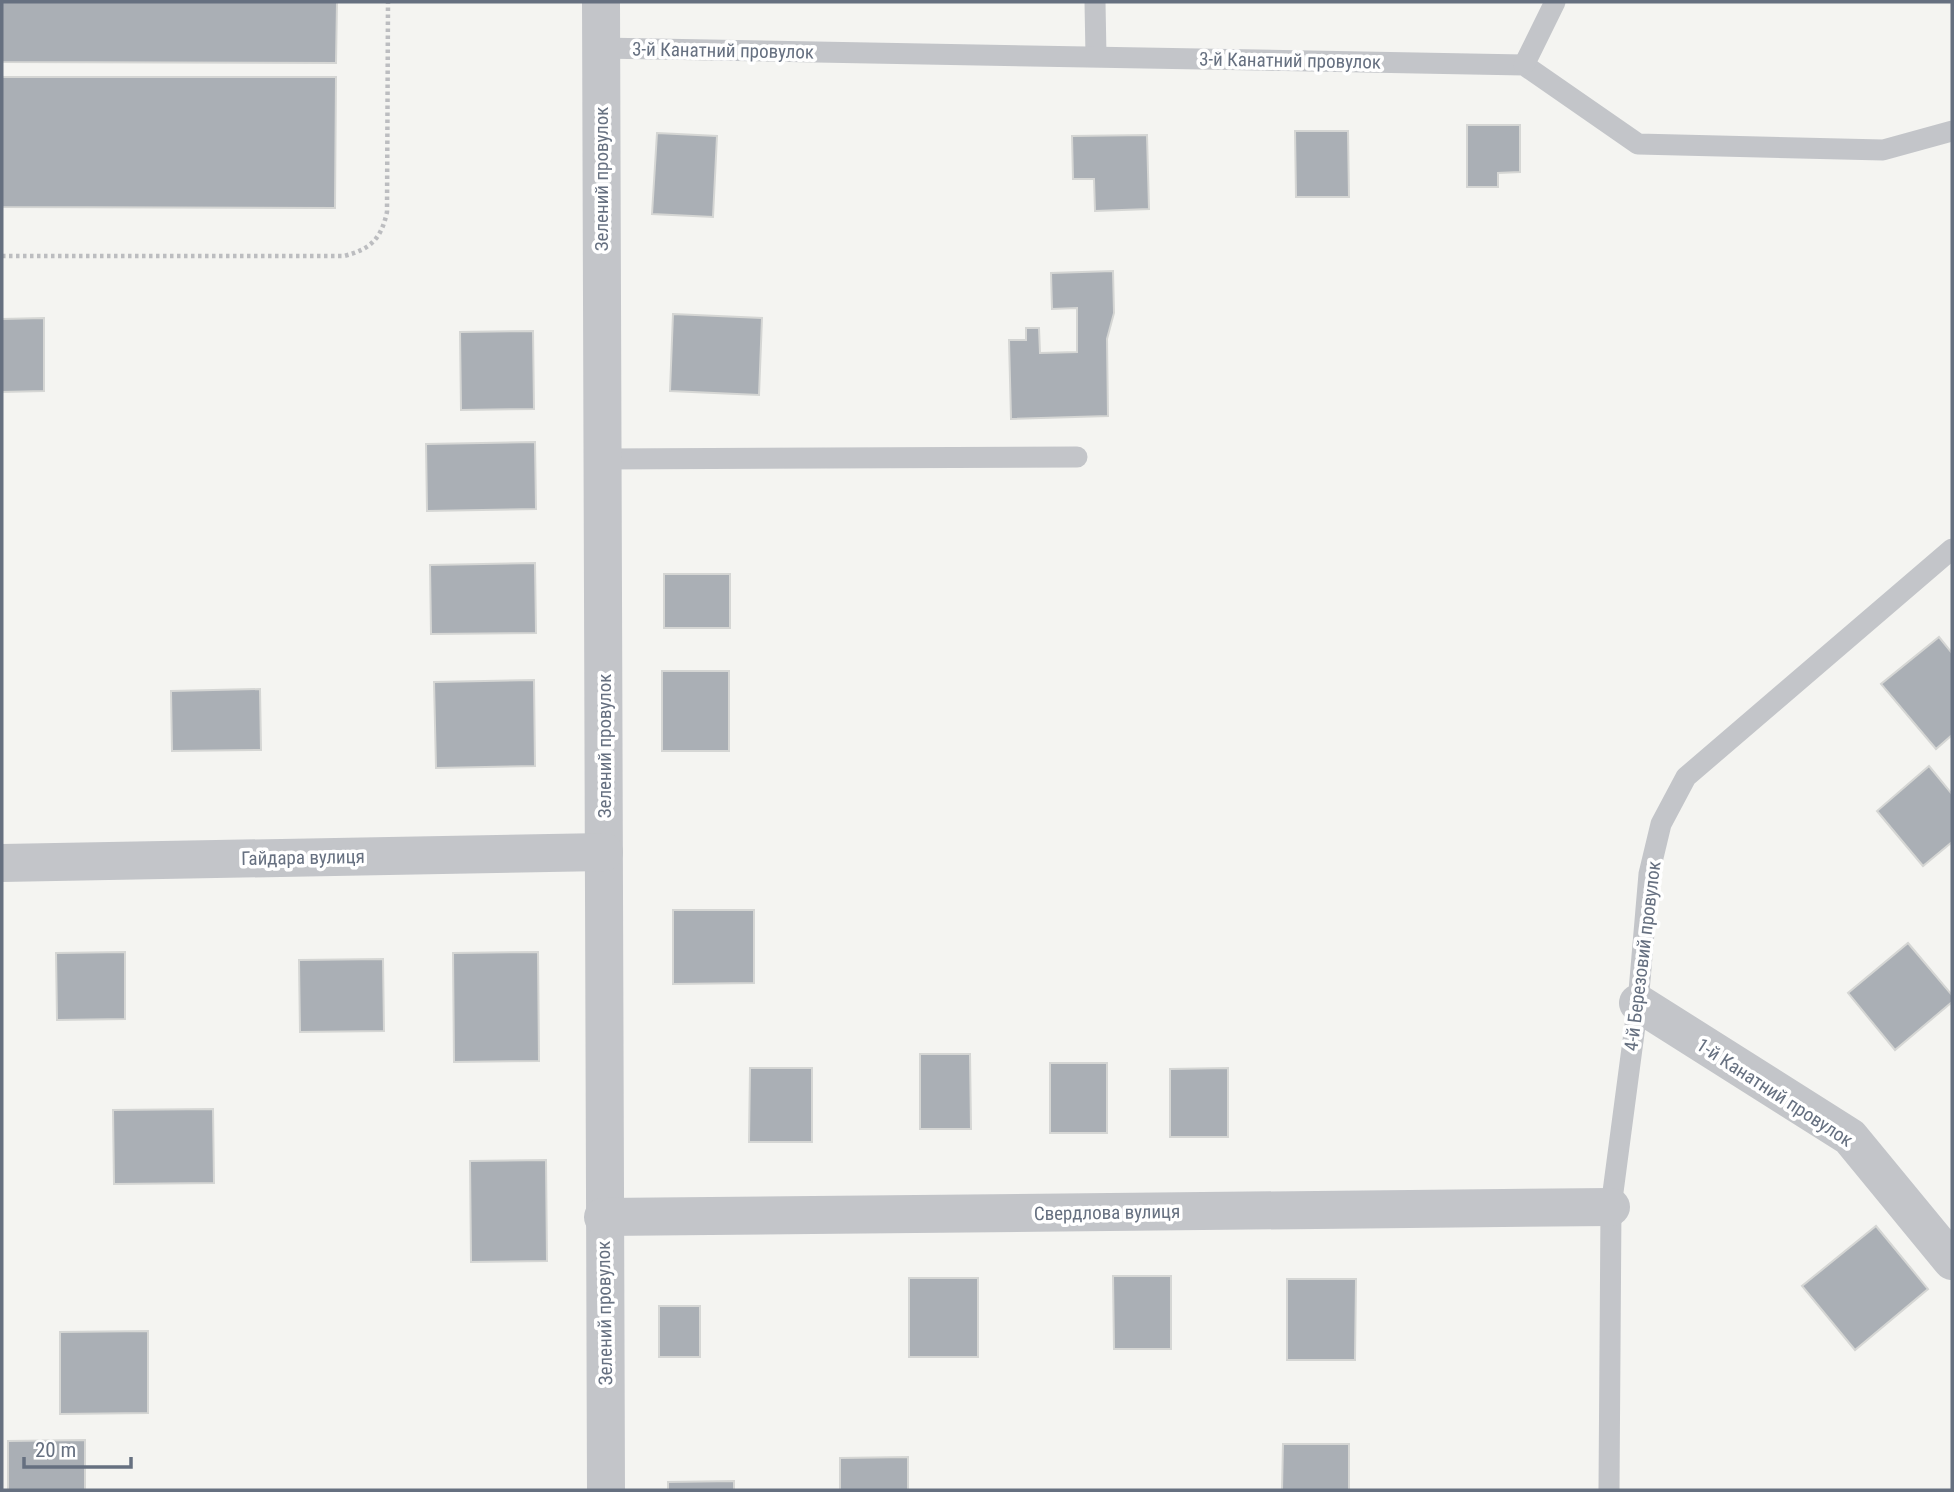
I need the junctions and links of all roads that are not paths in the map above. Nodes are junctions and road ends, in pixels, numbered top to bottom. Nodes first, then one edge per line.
1 (601, 2) edge
2 (1095, 2) edge
3 (1555, 2) edge
4 (601, 48) junction
5 (1096, 56) junction
6 (1524, 65) junction
7 (1952, 131) edge
8 (1077, 457) dead end
9 (603, 459) junction
10 (1952, 549) edge
11 (604, 852) junction
12 (2, 863) edge
13 (1638, 1003) junction
14 (1611, 1207) junction
15 (603, 1217) junction
16 (1952, 1261) edge
17 (606, 1490) edge
18 (1609, 1490) edge

1 - 4 street, Зелений провулок
2 - 5 lane
3 - 6 lane
4 - 5 lane, 3-й Канатний провулок
4 - 9 street, Зелений провулок
5 - 6 lane, 3-й Канатний провулок
6 - 7 lane
8 - 9 lane
9 - 11 street, Зелений провулок
10 - 13 lane, 4-й Березовий провулок
11 - 12 street, Гайдара вулиця
11 - 15 street, Зелений провулок
13 - 14 lane, 4-й Березовий провулок
13 - 16 street, 1-й Канатний провулок
14 - 15 street, Свердлова вулиця
14 - 18 lane, 4-й Березовий провулок
15 - 17 street, Зелений провулок

